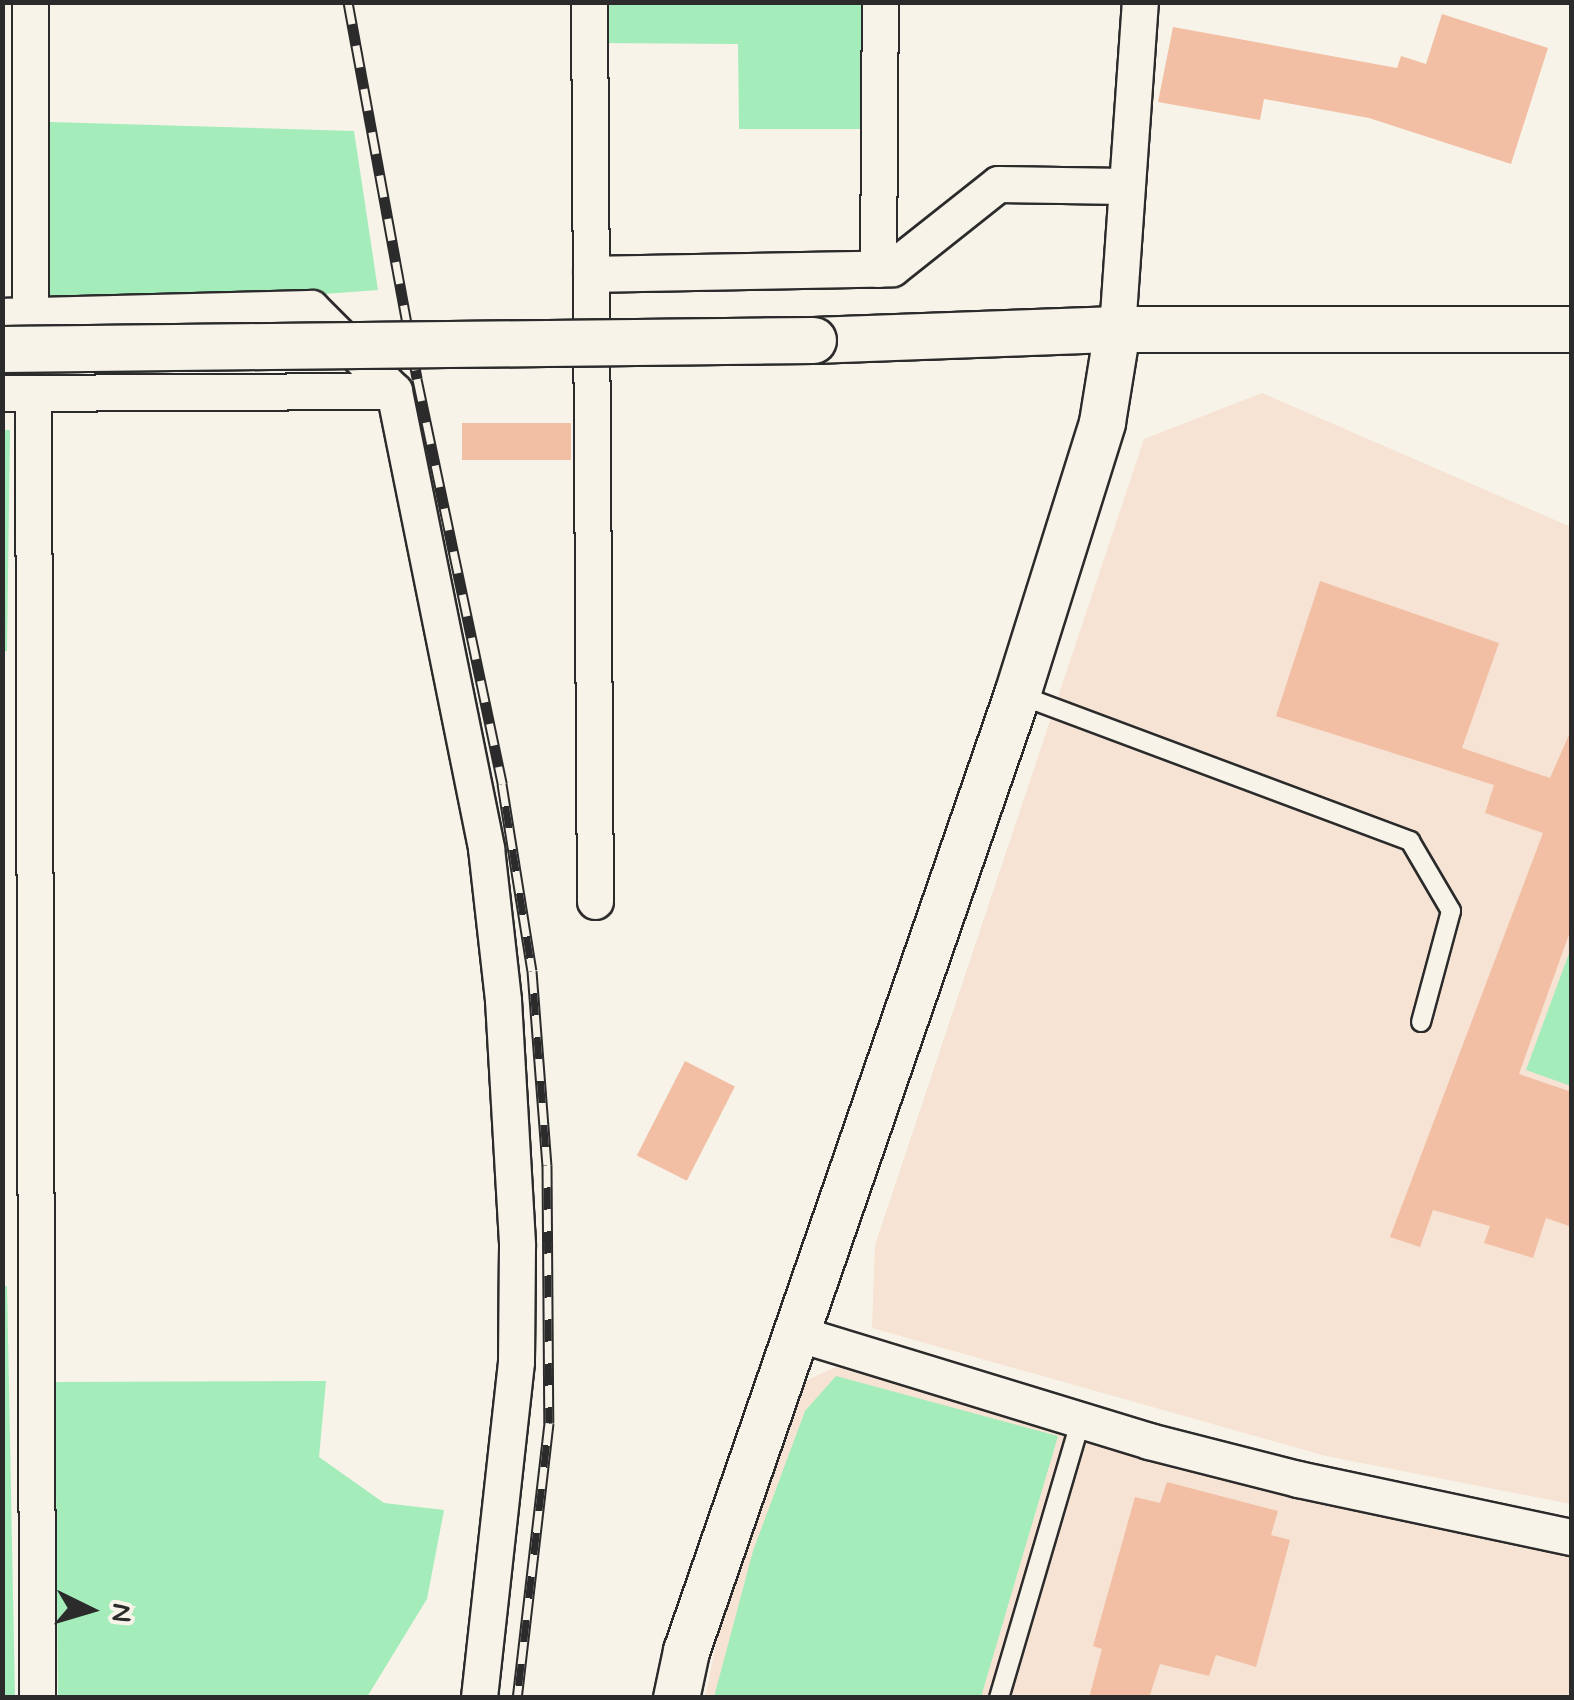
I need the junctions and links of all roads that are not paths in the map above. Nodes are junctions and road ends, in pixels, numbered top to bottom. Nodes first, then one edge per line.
1 (30, 2) edge
2 (590, 2) edge
3 (880, 2) edge
4 (1140, 2) edge
5 (1125, 186) junction
6 (878, 268) junction
7 (591, 274) junction
8 (12, 327) edge
9 (1117, 329) junction
10 (1572, 329) edge
11 (394, 390) junction
12 (18, 393) edge
13 (17, 610) edge
14 (1017, 694) junction
15 (595, 902) dead end
16 (1421, 1022) dead end
17 (796, 1333) junction
18 (1080, 1420) junction
19 (1572, 1537) edge
20 (37, 1698) edge
21 (479, 1698) edge
22 (676, 1698) edge
23 (999, 1698) edge

1 - 8 street
2 - 7 street
3 - 6 street
4 - 5 street
5 - 6 street
5 - 9 street
6 - 7 street
7 - 15 street
8 - 9 street, bridge
8 - 11 street
9 - 10 street
9 - 14 street
11 - 12 street
11 - 21 street
12 - 13 street
13 - 20 street
14 - 16 lane
14 - 17 street
17 - 18 street
17 - 22 street
18 - 19 street
18 - 23 lane

